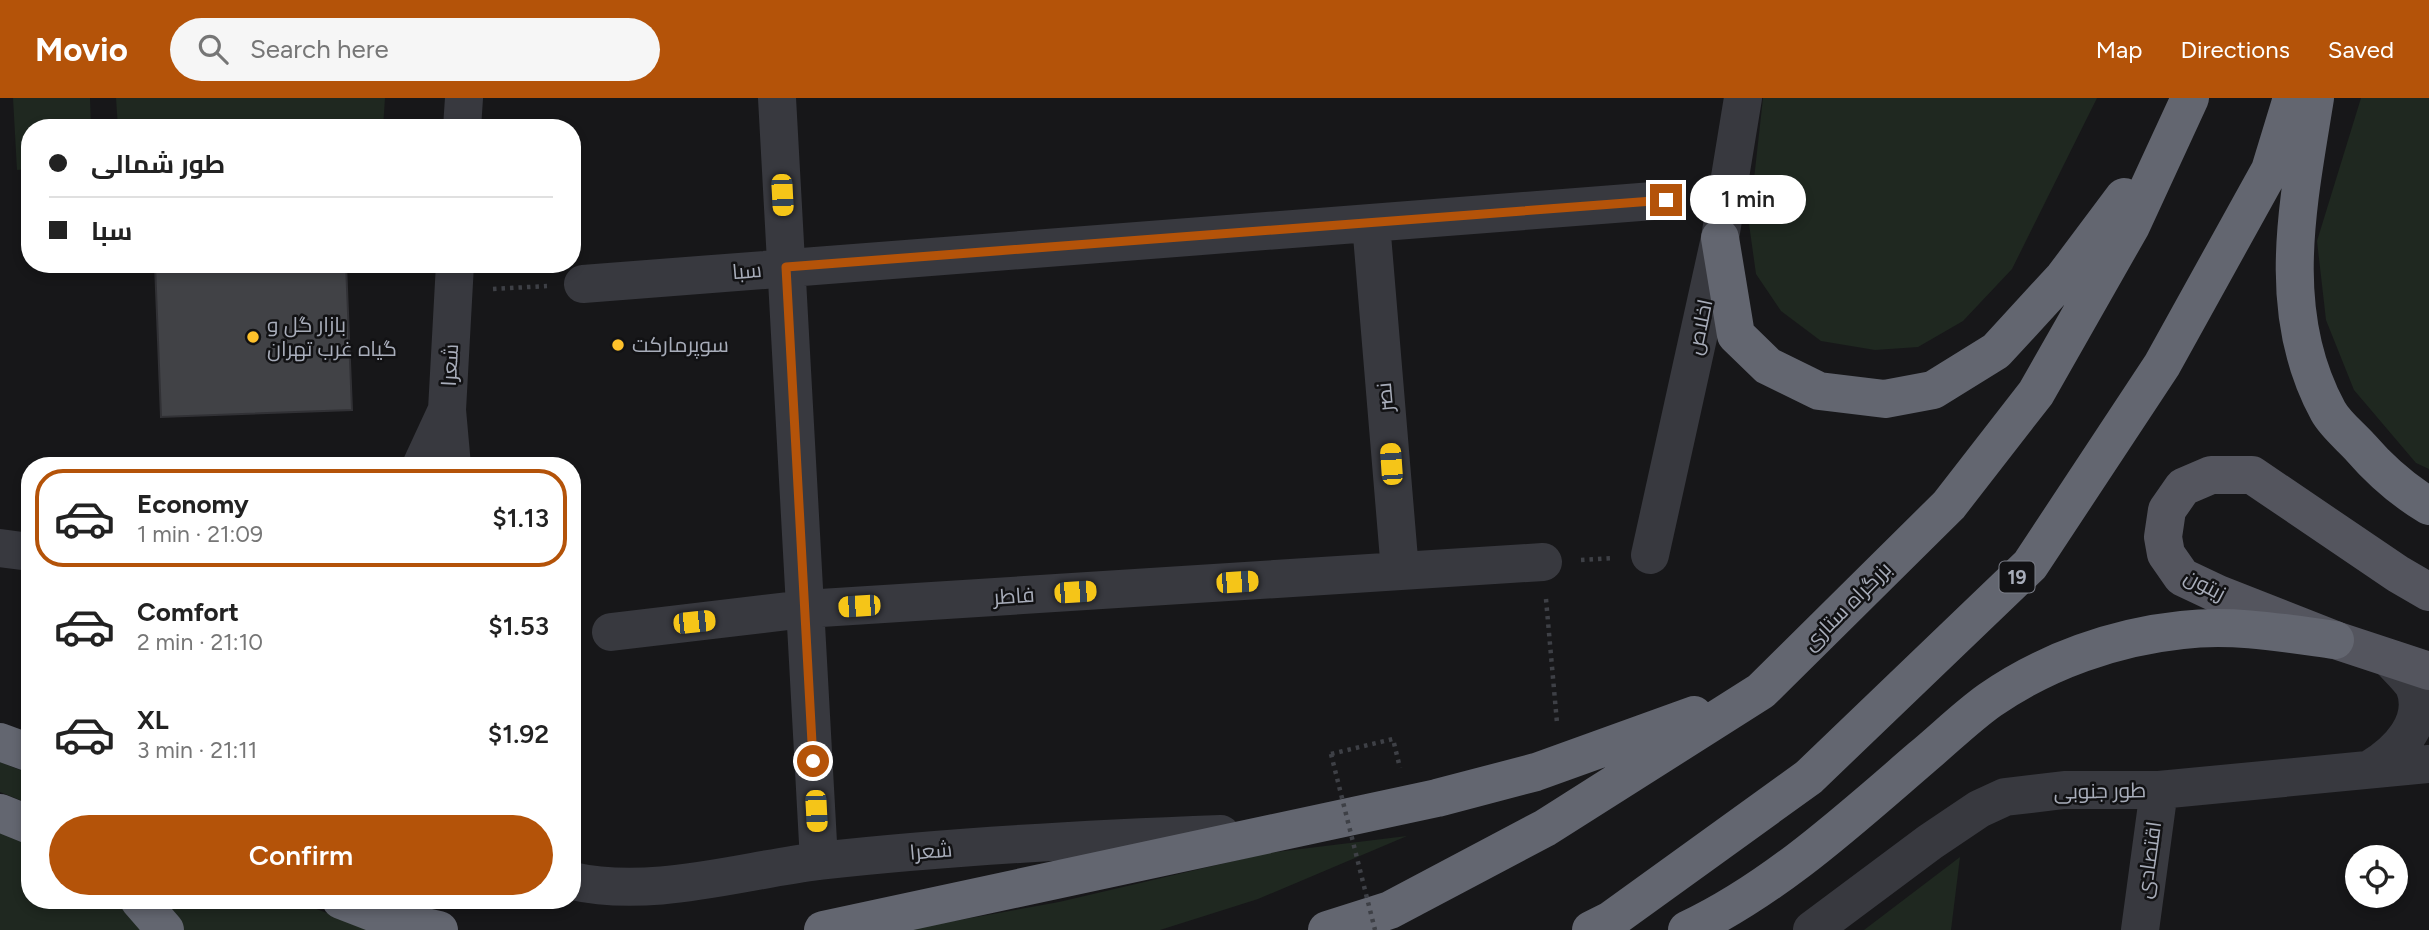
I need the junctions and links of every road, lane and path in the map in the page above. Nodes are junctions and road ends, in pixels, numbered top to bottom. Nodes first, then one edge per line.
1 (464, 98) edge
2 (777, 98) edge
3 (1743, 98) edge
4 (2292, 98) edge
5 (2315, 98) edge
6 (2184, 114) edge
7 (463, 119) edge
8 (1666, 200) dead end
9 (1371, 223) junction
10 (1720, 238) junction
11 (786, 267) junction
12 (454, 277) edge
13 (583, 284) joint
14 (447, 411) junction
15 (425, 457) edge
16 (451, 457) edge
17 (2429, 506) edge
18 (0, 548) edge
19 (21, 551) edge
20 (1650, 555) joint
21 (1543, 562) junction
22 (1400, 571) junction
23 (2414, 583) edge
24 (805, 610) junction
25 (611, 632) dead end
26 (2335, 640) junction
27 (2392, 660) junction
28 (2429, 671) edge
29 (1761, 691) junction
30 (1558, 732) dead end
31 (0, 742) edge
32 (21, 750) edge
33 (2429, 764) edge
34 (2370, 769) junction
35 (1402, 780) dead end
36 (2159, 790) junction
37 (0, 813) edge
38 (21, 821) edge
39 (1293, 831) junction
40 (818, 861) junction
41 (581, 883) edge
42 (146, 909) edge
43 (364, 909) edge
44 (164, 930) edge
45 (439, 930) edge
46 (823, 930) edge
47 (1327, 930) edge
48 (1375, 930) edge
49 (1591, 930) edge
50 (1687, 930) edge
51 (1812, 930) edge
52 (2140, 930) edge

1 - 7 street
2 - 11 street
3 - 10 street, اخلاص
4 - 49 highway, 19
5 - 17 highway
6 - 10 highway
6 - 29 highway, بزرگراه ستاری
8 - 9 street, سبا
9 - 11 street, سبا
9 - 22 street, نصر
10 - 20 street, اخلاص
11 - 13 street, سبا
11 - 24 street
12 - 13 path
12 - 14 street, شعرا
14 - 15 street
14 - 16 street, شعرا
18 - 19 street
20 - 21 path
21 - 22 street, فاطر
21 - 30 path
22 - 24 street, فاطر
23 - 26 main road, زیتون
24 - 25 street, فاطر
24 - 40 street
26 - 27 main road, زیتون
26 - 50 highway
27 - 28 main road, زیتون
27 - 34 street
29 - 39 highway
29 - 47 highway, بزرگراه ستاری
31 - 32 highway
33 - 34 street, طور جنوبی
34 - 36 street, طور جنوبی
35 - 48 path, bridge
36 - 51 street, طور جنوبی
36 - 52 street, اقتصادی
37 - 38 highway
39 - 40 street, شعرا
39 - 46 highway
40 - 41 street, شعرا
42 - 44 highway
43 - 45 highway

